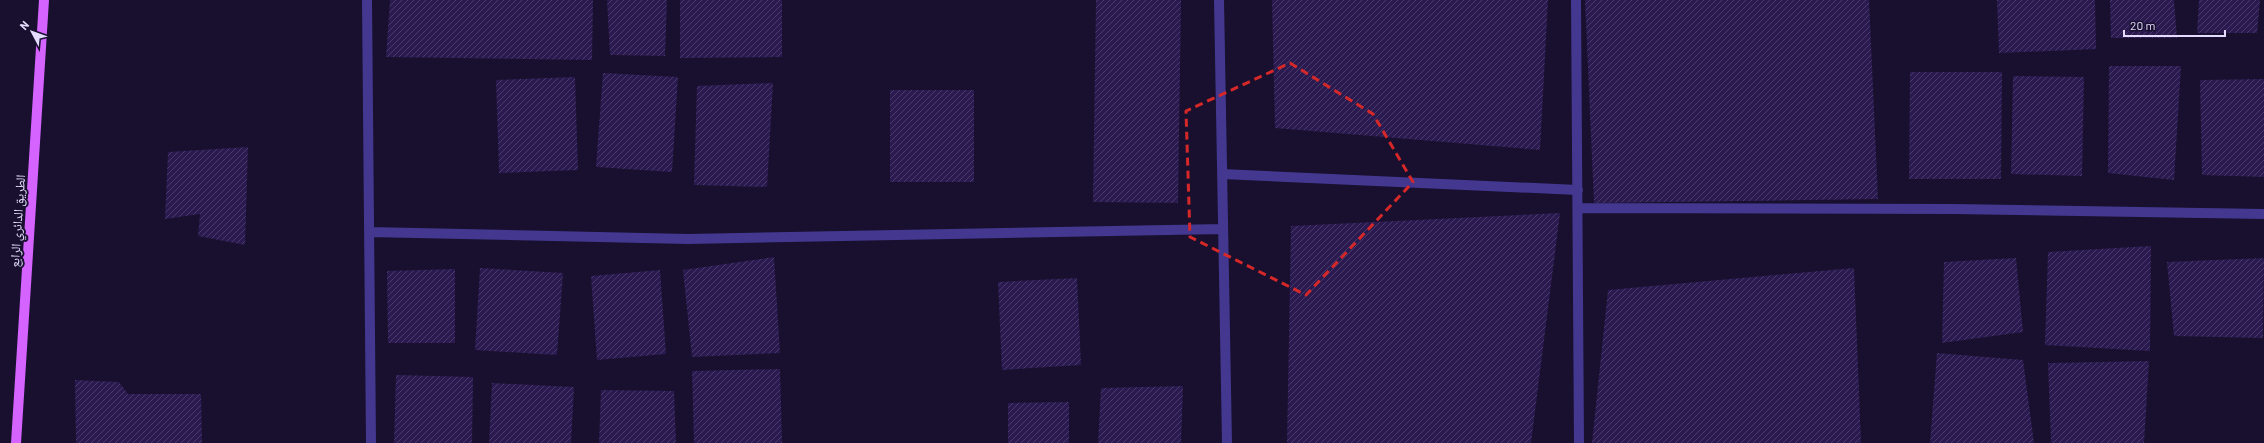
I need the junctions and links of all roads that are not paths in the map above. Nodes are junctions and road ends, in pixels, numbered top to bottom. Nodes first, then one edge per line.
1 (44, 0) edge
2 (367, 0) edge
3 (1219, 0) edge
4 (1576, 0) edge
5 (1222, 174) junction
6 (1578, 190) junction
7 (1578, 208) junction
8 (2264, 214) edge
9 (1223, 229) junction
10 (369, 232) junction
11 (16, 443) edge
12 (371, 443) edge
13 (1227, 443) edge
14 (1579, 443) edge

1 - 11 main road, الطريق الدائري الرابع
2 - 10 street
3 - 5 street
4 - 6 street
5 - 6 street
5 - 9 street
6 - 7 street
7 - 8 street
7 - 14 street
9 - 10 street
9 - 13 street
10 - 12 street

